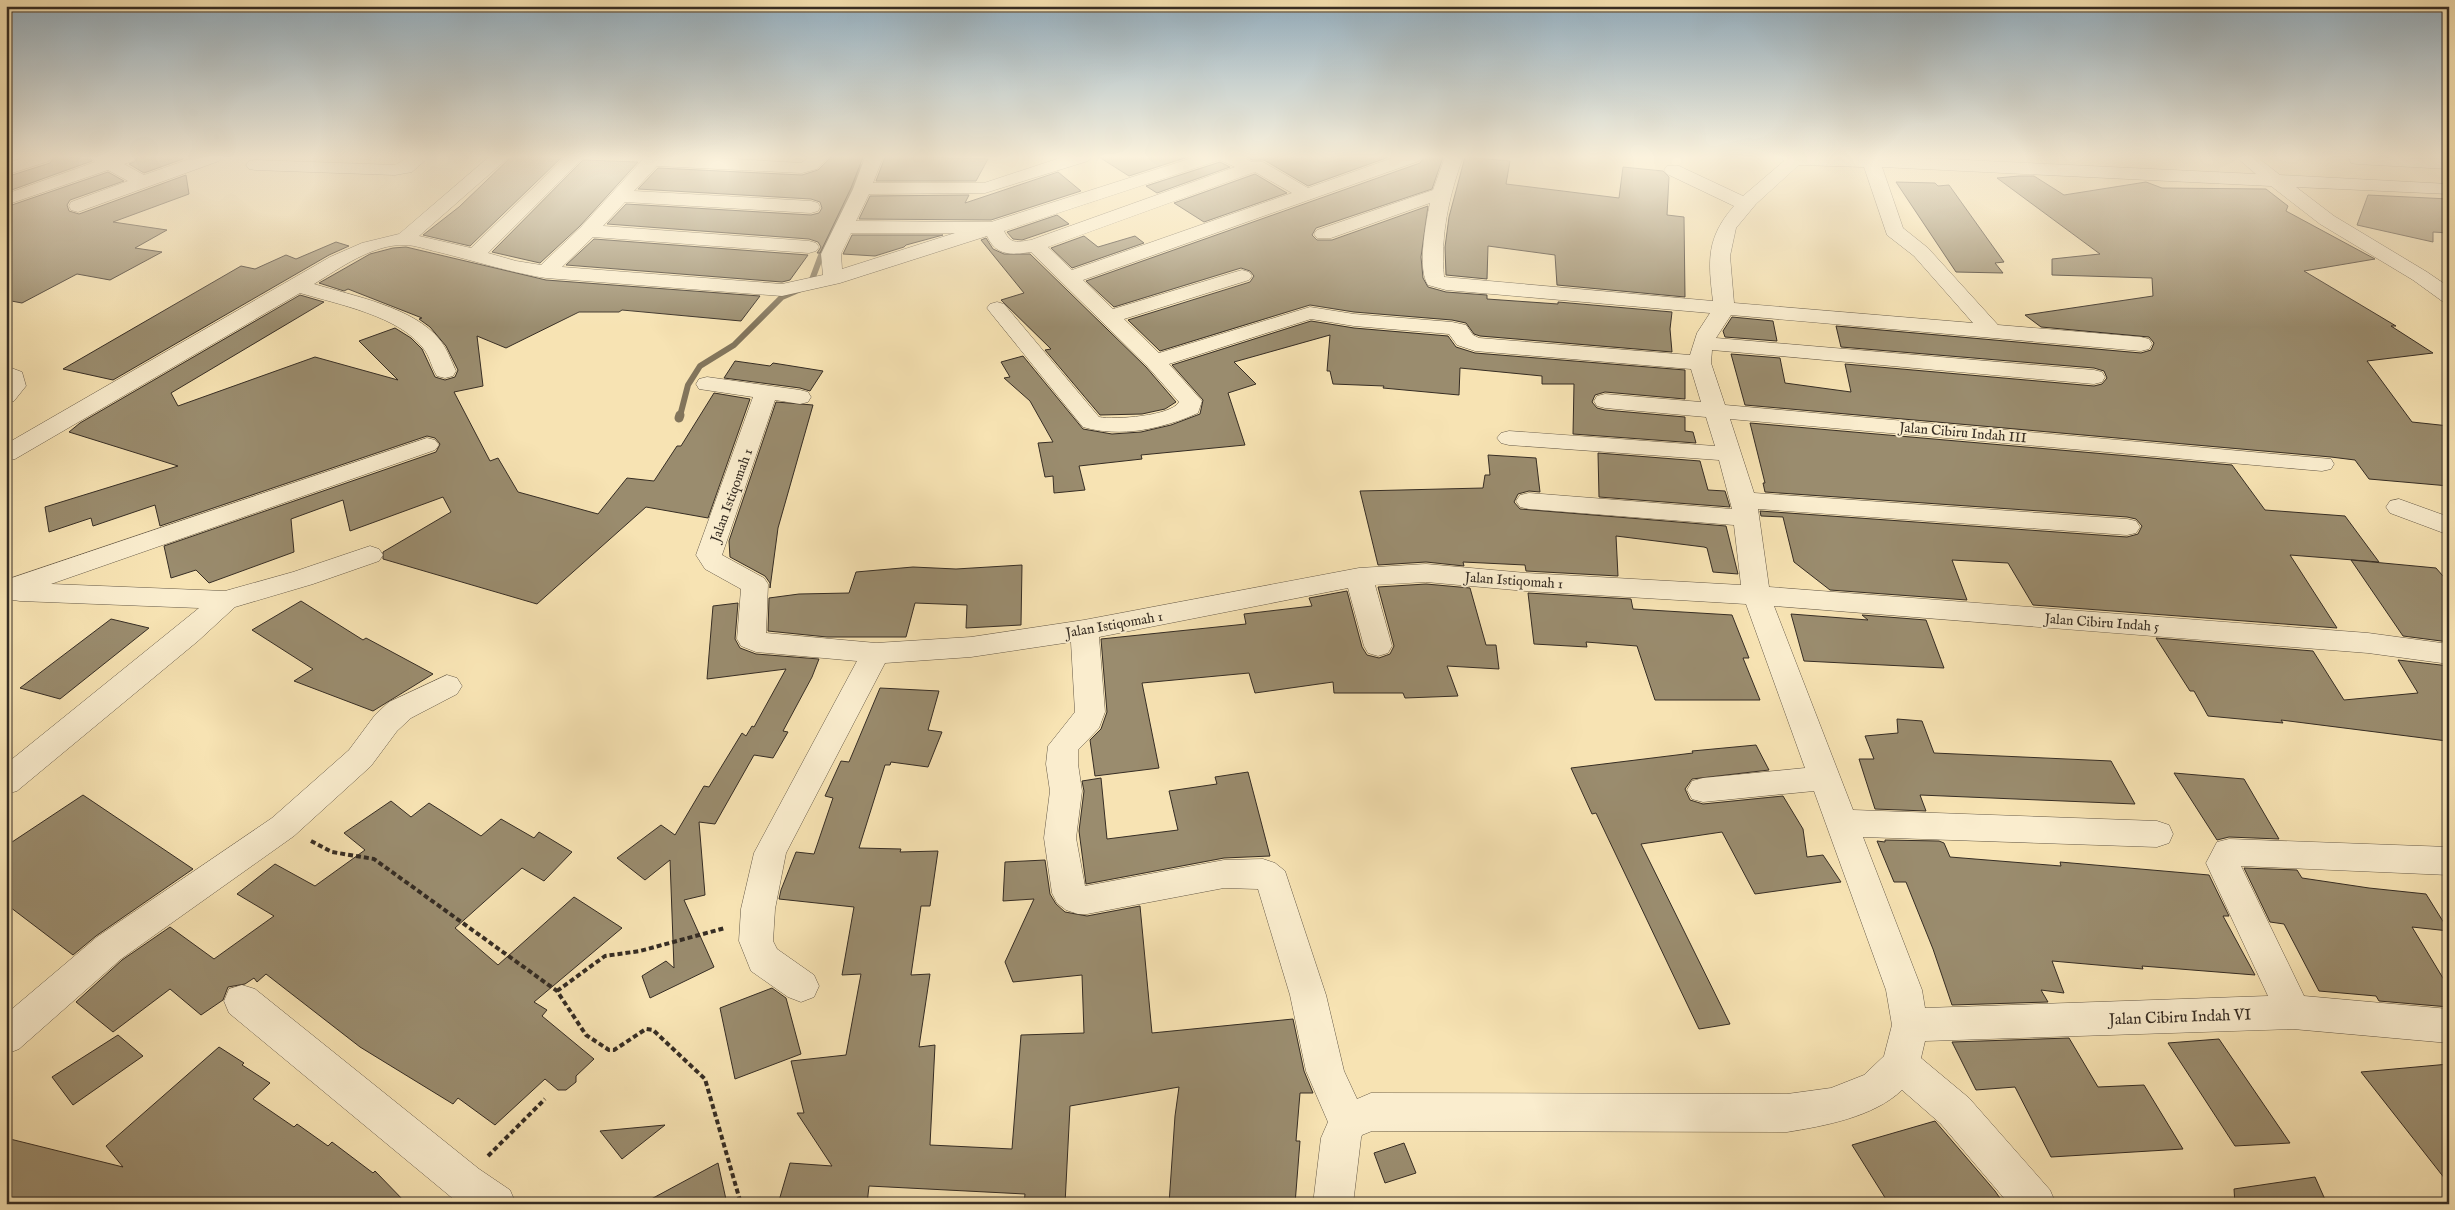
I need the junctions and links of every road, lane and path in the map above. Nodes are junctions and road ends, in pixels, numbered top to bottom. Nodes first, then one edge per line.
1 (435, 213) edge
2 (517, 213) edge
3 (605, 213) edge
4 (851, 213) edge
5 (1038, 213) edge
6 (1124, 213) edge
7 (1251, 213) edge
8 (1383, 213) edge
9 (1437, 213) edge
10 (1740, 213) edge
11 (1888, 213) edge
12 (2318, 213) edge
13 (845, 226) junction
14 (993, 228) junction
15 (588, 231) junction
16 (1324, 234) dead end
17 (405, 239) junction
18 (1035, 245) junction
19 (809, 247) dead end
20 (475, 255) junction
21 (546, 272) junction
22 (1242, 276) dead end
23 (1069, 278) junction
24 (833, 279) junction
25 (299, 286) junction
26 (2449, 296) edge
27 (997, 308) dead end
28 (1725, 308) junction
29 (1110, 317) junction
30 (1992, 332) junction
31 (2141, 344) dead end
32 (1702, 353) junction
33 (1155, 361) junction
34 (445, 370) dead end
35 (6, 373) edge
36 (2094, 377) dead end
37 (707, 384) dead end
38 (766, 394) junction
39 (6, 396) edge
40 (800, 397) dead end
41 (1605, 400) dead end
42 (1715, 409) junction
43 (1510, 438) dead end
44 (427, 445) dead end
45 (6, 454) edge
46 (1731, 454) junction
47 (2322, 464) dead end
48 (1529, 500) dead end
49 (2399, 507) dead end
50 (1746, 509) junction
51 (2127, 527) dead end
52 (2449, 527) edge
53 (370, 554) dead end
54 (1359, 577) junction
55 (6, 591) edge
56 (1756, 595) junction
57 (225, 600) junction
58 (1084, 630) junction
59 (1378, 646) dead end
60 (876, 653) junction
61 (2449, 654) edge
62 (447, 686) dead end
63 (1823, 778) junction
64 (6, 782) edge
65 (1703, 790) dead end
66 (1840, 823) junction
67 (282, 827) junction
68 (2158, 834) dead end
69 (2449, 860) edge
70 (757, 919) junction
71 (801, 986) dead end
72 (557, 991) junction
73 (242, 1001) dead end
74 (2293, 1012) junction
75 (1910, 1026) junction
76 (2449, 1026) edge
77 (6, 1037) edge
78 (1901, 1065) junction
79 (545, 1099) dead end
80 (1347, 1122) junction
81 (464, 1181) junction
82 (496, 1204) edge
83 (741, 1204) edge
84 (1334, 1204) edge
85 (2036, 1204) edge

1 - 17 street
2 - 20 street
3 - 15 street
4 - 13 street
5 - 14 street
6 - 18 street
7 - 23 street
8 - 16 street
9 - 28 street
10 - 28 street
11 - 30 street
12 - 26 street
13 - 14 street
13 - 24 street
14 - 18 street
14 - 24 street
15 - 19 street
15 - 21 street
17 - 20 street
17 - 25 street
18 - 23 street
20 - 21 street
21 - 24 street
22 - 29 street
23 - 29 street
25 - 34 street
25 - 45 street
27 - 33 street
28 - 30 street
28 - 32 street
29 - 33 street
30 - 31 street
32 - 33 street
32 - 36 street
32 - 42 street
35 - 39 street
37 - 38 street
38 - 40 street
38 - 60 street, Jalan Istiqomah 1
41 - 42 street, Jalan Cibiru Indah III
42 - 46 street
42 - 47 street, Jalan Cibiru Indah III
43 - 46 street
44 - 55 street
46 - 50 street
48 - 50 street
49 - 52 street
50 - 51 street
50 - 56 street
53 - 57 street
54 - 56 street, Jalan Istiqomah 1
54 - 58 street, Jalan Istiqomah 1
54 - 59 street
55 - 57 street
56 - 61 street, Jalan Cibiru Indah 5
56 - 63 street
57 - 64 street
58 - 60 street, Jalan Istiqomah 1
58 - 80 street
60 - 70 street
62 - 67 street
63 - 65 street
63 - 66 street
66 - 68 street
66 - 75 street
67 - 72 path
67 - 77 street
69 - 74 street
70 - 71 street
70 - 72 path
72 - 83 path
73 - 81 street
74 - 75 street, Jalan Cibiru Indah VI
74 - 76 street, Jalan Cibiru Indah VI
75 - 78 street
78 - 80 street
78 - 85 street
79 - 81 path
80 - 84 street
81 - 82 street

